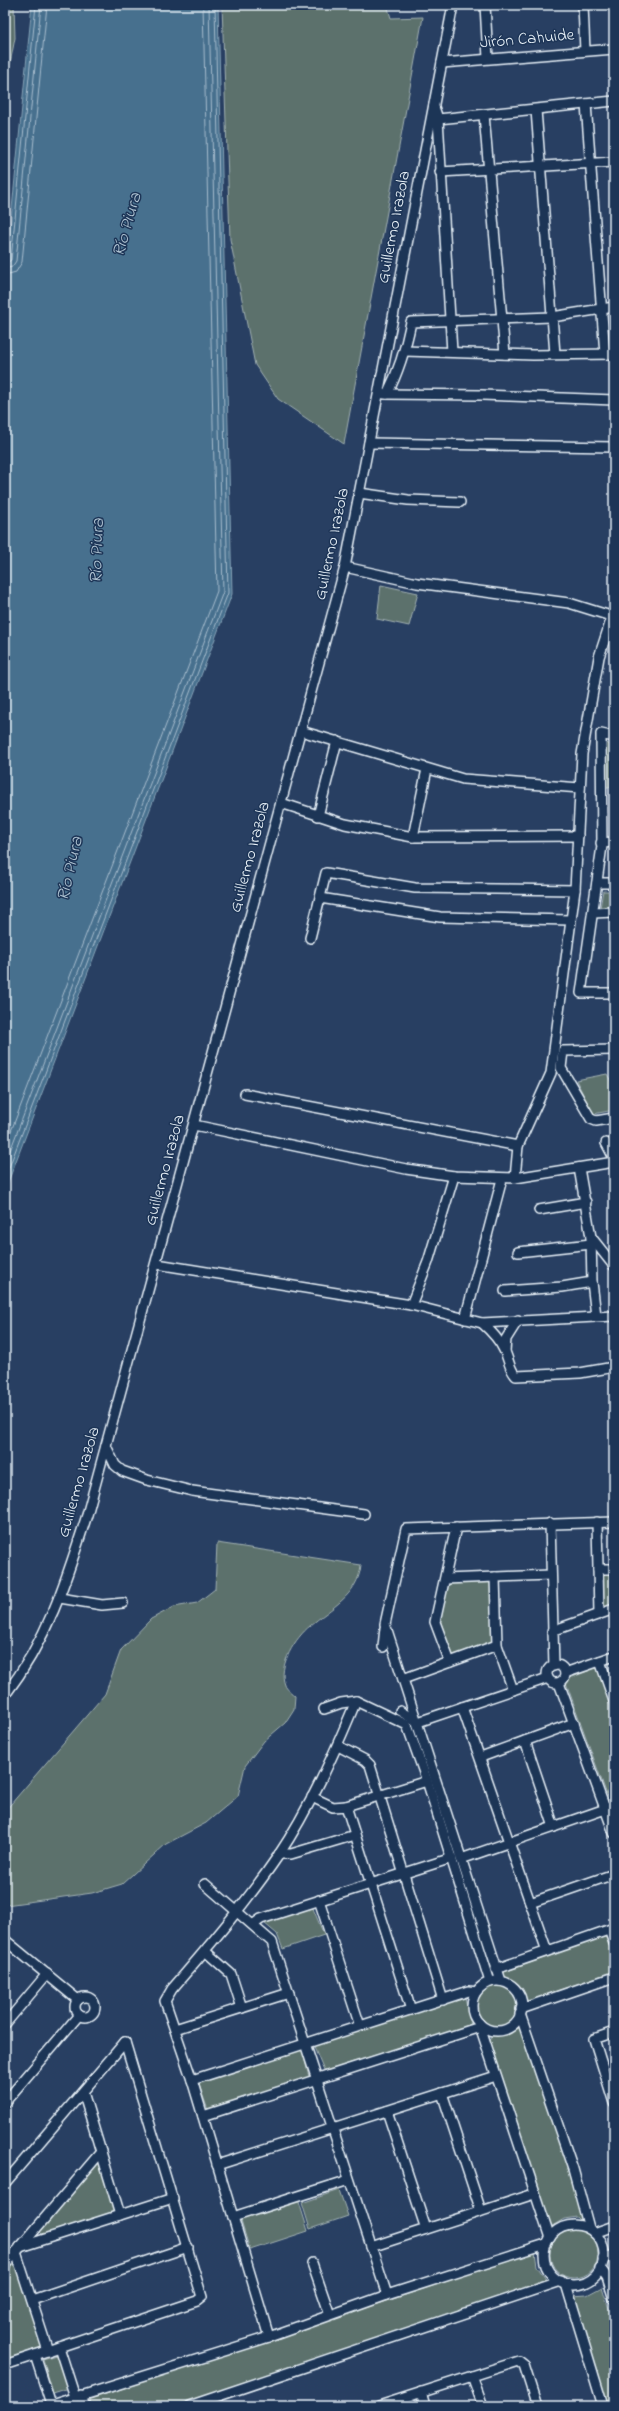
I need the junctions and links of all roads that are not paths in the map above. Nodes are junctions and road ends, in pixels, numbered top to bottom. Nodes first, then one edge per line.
1 (453, 5) edge
2 (485, 5) edge
3 (583, 5) edge
4 (614, 49) edge
5 (585, 51) junction
6 (488, 58) junction
7 (442, 63) junction
8 (614, 102) edge
9 (586, 104) junction
10 (433, 107) junction
11 (536, 110) junction
12 (484, 116) junction
13 (438, 119) junction
14 (614, 162) edge
15 (592, 163) junction
16 (541, 166) junction
17 (487, 169) junction
18 (440, 172) junction
19 (614, 307) edge
20 (602, 308) junction
21 (552, 316) junction
22 (502, 320) junction
23 (452, 321) junction
24 (405, 351) junction
25 (452, 352) junction
26 (505, 354) junction
27 (555, 354) junction
28 (610, 354) edge
29 (383, 394) junction
30 (614, 400) edge
31 (369, 443) junction
32 (614, 447) edge
33 (360, 493) junction
34 (460, 502) dead end
35 (345, 567) junction
36 (614, 615) edge
37 (301, 731) junction
38 (614, 737) edge
39 (337, 741) junction
40 (427, 769) junction
41 (580, 788) junction
42 (281, 803) junction
43 (318, 816) junction
44 (578, 836) junction
45 (413, 837) junction
46 (601, 842) junction
47 (614, 842) edge
48 (597, 883) junction
49 (614, 883) edge
50 (575, 890) junction
51 (320, 898) junction
52 (614, 912) edge
53 (593, 913) junction
54 (570, 920) junction
55 (310, 938) dead end
56 (614, 993) edge
57 (614, 1050) edge
58 (245, 1094) dead end
59 (614, 1118) edge
60 (194, 1125) junction
61 (606, 1143) dead end
62 (518, 1146) junction
63 (614, 1158) edge
64 (614, 1162) edge
65 (579, 1168) junction
66 (454, 1176) junction
67 (515, 1178) junction
68 (502, 1179) junction
69 (586, 1202) junction
70 (539, 1210) dead end
71 (591, 1240) junction
72 (518, 1252) dead end
73 (157, 1264) junction
74 (614, 1266) edge
75 (592, 1282) junction
76 (505, 1291) dead end
77 (411, 1305) junction
78 (596, 1316) junction
79 (614, 1316) edge
80 (465, 1319) junction
81 (518, 1320) junction
82 (482, 1323) junction
83 (505, 1351) junction
84 (614, 1367) edge
85 (106, 1446) junction
86 (364, 1514) dead end
87 (597, 1522) junction
88 (614, 1522) edge
89 (550, 1523) junction
90 (456, 1527) junction
91 (598, 1569) junction
92 (614, 1569) edge
93 (551, 1575) junction
94 (495, 1577) junction
95 (445, 1579) junction
96 (60, 1598) junction
97 (123, 1603) dead end
98 (614, 1609) edge
99 (599, 1614) junction
100 (385, 1624) junction
101 (552, 1631) junction
102 (497, 1645) junction
103 (383, 1647) dead end
104 (614, 1656) edge
105 (600, 1661) junction
106 (450, 1662) junction
107 (554, 1666) junction
108 (565, 1673) junction
109 (548, 1678) junction
110 (403, 1679) junction
111 (559, 1682) junction
112 (513, 1690) junction
113 (5, 1695) edge
114 (356, 1701) junction
115 (614, 1702) edge
116 (462, 1707) junction
117 (324, 1709) dead end
118 (400, 1711) dead end
119 (418, 1722) junction
120 (574, 1723) junction
121 (525, 1741) junction
122 (338, 1746) junction
123 (481, 1757) junction
124 (427, 1781) junction
125 (380, 1795) junction
126 (312, 1797) junction
127 (346, 1806) junction
128 (610, 1807) edge
129 (554, 1827) junction
130 (614, 1833) edge
131 (355, 1835) junction
132 (508, 1842) junction
133 (279, 1854) junction
134 (456, 1859) junction
135 (404, 1873) junction
136 (614, 1874) edge
137 (205, 1884) dead end
138 (370, 1884) junction
139 (319, 1900) junction
140 (530, 1903) junction
141 (238, 1911) junction
142 (254, 1924) junction
143 (612, 1929) edge
144 (614, 1943) edge
145 (6, 1944) edge
146 (204, 1950) junction
147 (547, 1951) junction
148 (496, 1969) junction
149 (47, 1974) junction
150 (614, 1976) edge
151 (490, 1982) junction
152 (501, 1982) junction
153 (476, 1992) junction
154 (289, 1993) junction
155 (78, 2000) junction
156 (443, 2000) junction
157 (242, 2008) junction
158 (411, 2010) junction
159 (521, 2012) junction
160 (79, 2015) junction
161 (5, 2024) edge
162 (480, 2025) junction
163 (360, 2026) junction
164 (175, 2029) junction
165 (614, 2032) edge
166 (305, 2044) junction
167 (496, 2076) junction
168 (192, 2080) junction
169 (316, 2080) junction
170 (612, 2087) edge
171 (82, 2092) junction
172 (442, 2093) junction
173 (5, 2102) edge
174 (614, 2104) edge
175 (387, 2111) junction
176 (203, 2116) junction
177 (333, 2129) junction
178 (101, 2152) junction
179 (217, 2165) junction
180 (349, 2180) junction
181 (5, 2183) edge
182 (534, 2194) junction
183 (173, 2198) junction
184 (481, 2211) junction
185 (120, 2215) junction
186 (233, 2217) junction
187 (614, 2226) edge
188 (426, 2229) junction
189 (592, 2230) junction
190 (548, 2241) junction
191 (371, 2247) junction
192 (188, 2248) junction
193 (18, 2250) junction
194 (614, 2255) edge
195 (603, 2259) junction
196 (312, 2263) dead end
197 (5, 2265) edge
198 (600, 2268) junction
199 (564, 2283) junction
200 (387, 2295) junction
201 (614, 2299) edge
202 (32, 2300) junction
203 (330, 2315) junction
204 (269, 2336) junction
205 (59, 2347) junction
206 (48, 2351) junction
207 (35, 2355) junction
208 (5, 2365) edge
209 (472, 2376) junction
210 (421, 2392) junction
211 (78, 2396) junction
212 (50, 2406) edge
213 (85, 2406) edge
214 (189, 2406) edge
215 (380, 2406) edge
216 (425, 2406) edge
217 (483, 2406) edge
218 (538, 2406) edge
219 (603, 2406) edge

1 - 7 street, Guillermo Irazola
2 - 6 street
3 - 5 street
4 - 5 street, Jirón Cahuide
5 - 6 street, Jirón Cahuide
6 - 7 street, Jirón Cahuide
7 - 10 street, Guillermo Irazola
8 - 9 street
9 - 11 street
9 - 15 street
10 - 13 street
10 - 29 street, Guillermo Irazola
11 - 12 street
11 - 16 street
12 - 13 street
12 - 17 street
13 - 18 street
14 - 15 street
15 - 16 street
15 - 20 street
16 - 17 street
16 - 21 street
17 - 18 street
17 - 22 street
18 - 23 street
19 - 20 street
20 - 21 street
20 - 28 street
21 - 22 street
21 - 27 street
22 - 23 street
22 - 26 street
23 - 24 street
23 - 25 street
24 - 25 street
24 - 29 street
25 - 26 street
26 - 27 street
27 - 28 street
29 - 30 street
29 - 31 street, Guillermo Irazola
31 - 32 street
31 - 33 street, Guillermo Irazola
33 - 34 street
33 - 35 street, Guillermo Irazola
35 - 36 street
35 - 37 street, Guillermo Irazola
36 - 41 street
37 - 39 street
37 - 42 street, Guillermo Irazola
38 - 46 street
39 - 40 street
39 - 43 street
40 - 41 street
40 - 45 street
41 - 44 street
42 - 43 street
42 - 60 street, Guillermo Irazola
43 - 45 street
44 - 45 street
44 - 50 street
46 - 47 street
46 - 48 street
48 - 49 street
48 - 53 street
50 - 51 street
50 - 54 street
51 - 54 street
51 - 55 street
52 - 53 street
53 - 56 street
54 - 62 street
57 - 59 street
58 - 62 street
60 - 66 street
60 - 73 street, Guillermo Irazola
61 - 63 street
62 - 67 street
64 - 65 street
65 - 67 street
65 - 69 street
66 - 68 street
66 - 77 street
67 - 68 street
68 - 80 street
69 - 70 street
69 - 71 street
71 - 72 street
71 - 74 street
71 - 75 street
73 - 77 street
73 - 85 street, Guillermo Irazola
75 - 76 street
75 - 78 street
77 - 80 street
78 - 79 street
78 - 81 street
80 - 82 street
81 - 82 street
81 - 83 street
82 - 83 street
83 - 84 street
85 - 86 street
85 - 96 street, Guillermo Irazola
87 - 88 street
87 - 89 street
87 - 91 street
89 - 90 street
89 - 93 street
90 - 95 street
90 - 100 street
91 - 92 street
91 - 99 street
93 - 94 street
93 - 101 street
94 - 95 street
94 - 102 street
95 - 106 street
96 - 97 street
96 - 113 street, Guillermo Irazola
98 - 99 street
99 - 101 street
100 - 103 street
100 - 110 street
101 - 107 street
102 - 106 street
102 - 112 street
104 - 105 street
105 - 108 street
105 - 115 street
106 - 110 street
107 - 108 street
107 - 109 street
108 - 111 street
109 - 111 street
109 - 112 street
110 - 119 street
111 - 120 street
112 - 116 street
114 - 117 street
114 - 122 street
114 - 124 street
116 - 119 street
116 - 123 street
118 - 119 street
119 - 134 street
120 - 121 street
120 - 128 street
121 - 123 street
121 - 129 street
122 - 125 street
122 - 126 street
123 - 132 street
124 - 125 street
124 - 134 street
125 - 127 street
125 - 135 street
126 - 127 street
126 - 133 street
127 - 131 street
128 - 129 street
128 - 130 street
129 - 132 street
131 - 133 street
131 - 138 street
132 - 134 street
132 - 140 street
133 - 141 street
134 - 135 street
134 - 148 street
134 - 151 street
135 - 138 street
135 - 156 street
136 - 140 street
137 - 141 street
138 - 139 street
138 - 158 street
139 - 142 street
139 - 163 street
140 - 147 street
141 - 142 street
141 - 146 street
142 - 154 street
143 - 144 street
143 - 147 street
145 - 149 street
146 - 157 street
146 - 164 street
147 - 148 street
148 - 152 street
149 - 155 street
149 - 161 street
150 - 159 street
151 - 152 street
151 - 153 street
152 - 159 street
153 - 156 street
153 - 162 street
154 - 157 street
154 - 166 street
155 - 160 street
155 - 160 street
156 - 158 street
157 - 164 street
158 - 163 street
159 - 162 street
159 - 189 street
160 - 173 street
162 - 167 street
162 - 169 street
163 - 166 street
164 - 168 street
165 - 170 street
166 - 168 street
166 - 169 street
167 - 172 street
167 - 182 street
168 - 176 street
169 - 176 street
169 - 177 street
170 - 174 street
171 - 178 street
171 - 181 street
171 - 183 street
172 - 175 street
172 - 184 street
175 - 177 street
175 - 188 street
176 - 179 street
177 - 179 street
177 - 180 street
178 - 185 street
178 - 193 street
179 - 186 street
180 - 186 street
180 - 191 street
182 - 184 street
182 - 190 street
183 - 185 street
183 - 192 street
184 - 188 street
185 - 193 street
186 - 204 street
187 - 189 street
188 - 191 street
189 - 190 street
189 - 195 street
190 - 199 street
190 - 200 street
191 - 200 street
192 - 202 street
192 - 205 street
193 - 197 street
193 - 202 street
194 - 195 street
195 - 198 street
196 - 203 street
198 - 199 street
198 - 201 street
199 - 214 street
199 - 219 street
200 - 203 street
202 - 206 street
203 - 204 street
204 - 211 street
205 - 206 street
205 - 211 street
206 - 207 street
207 - 208 street
207 - 212 street
209 - 210 street
209 - 217 street
209 - 218 street
210 - 215 street
210 - 216 street
211 - 212 street
211 - 213 street

